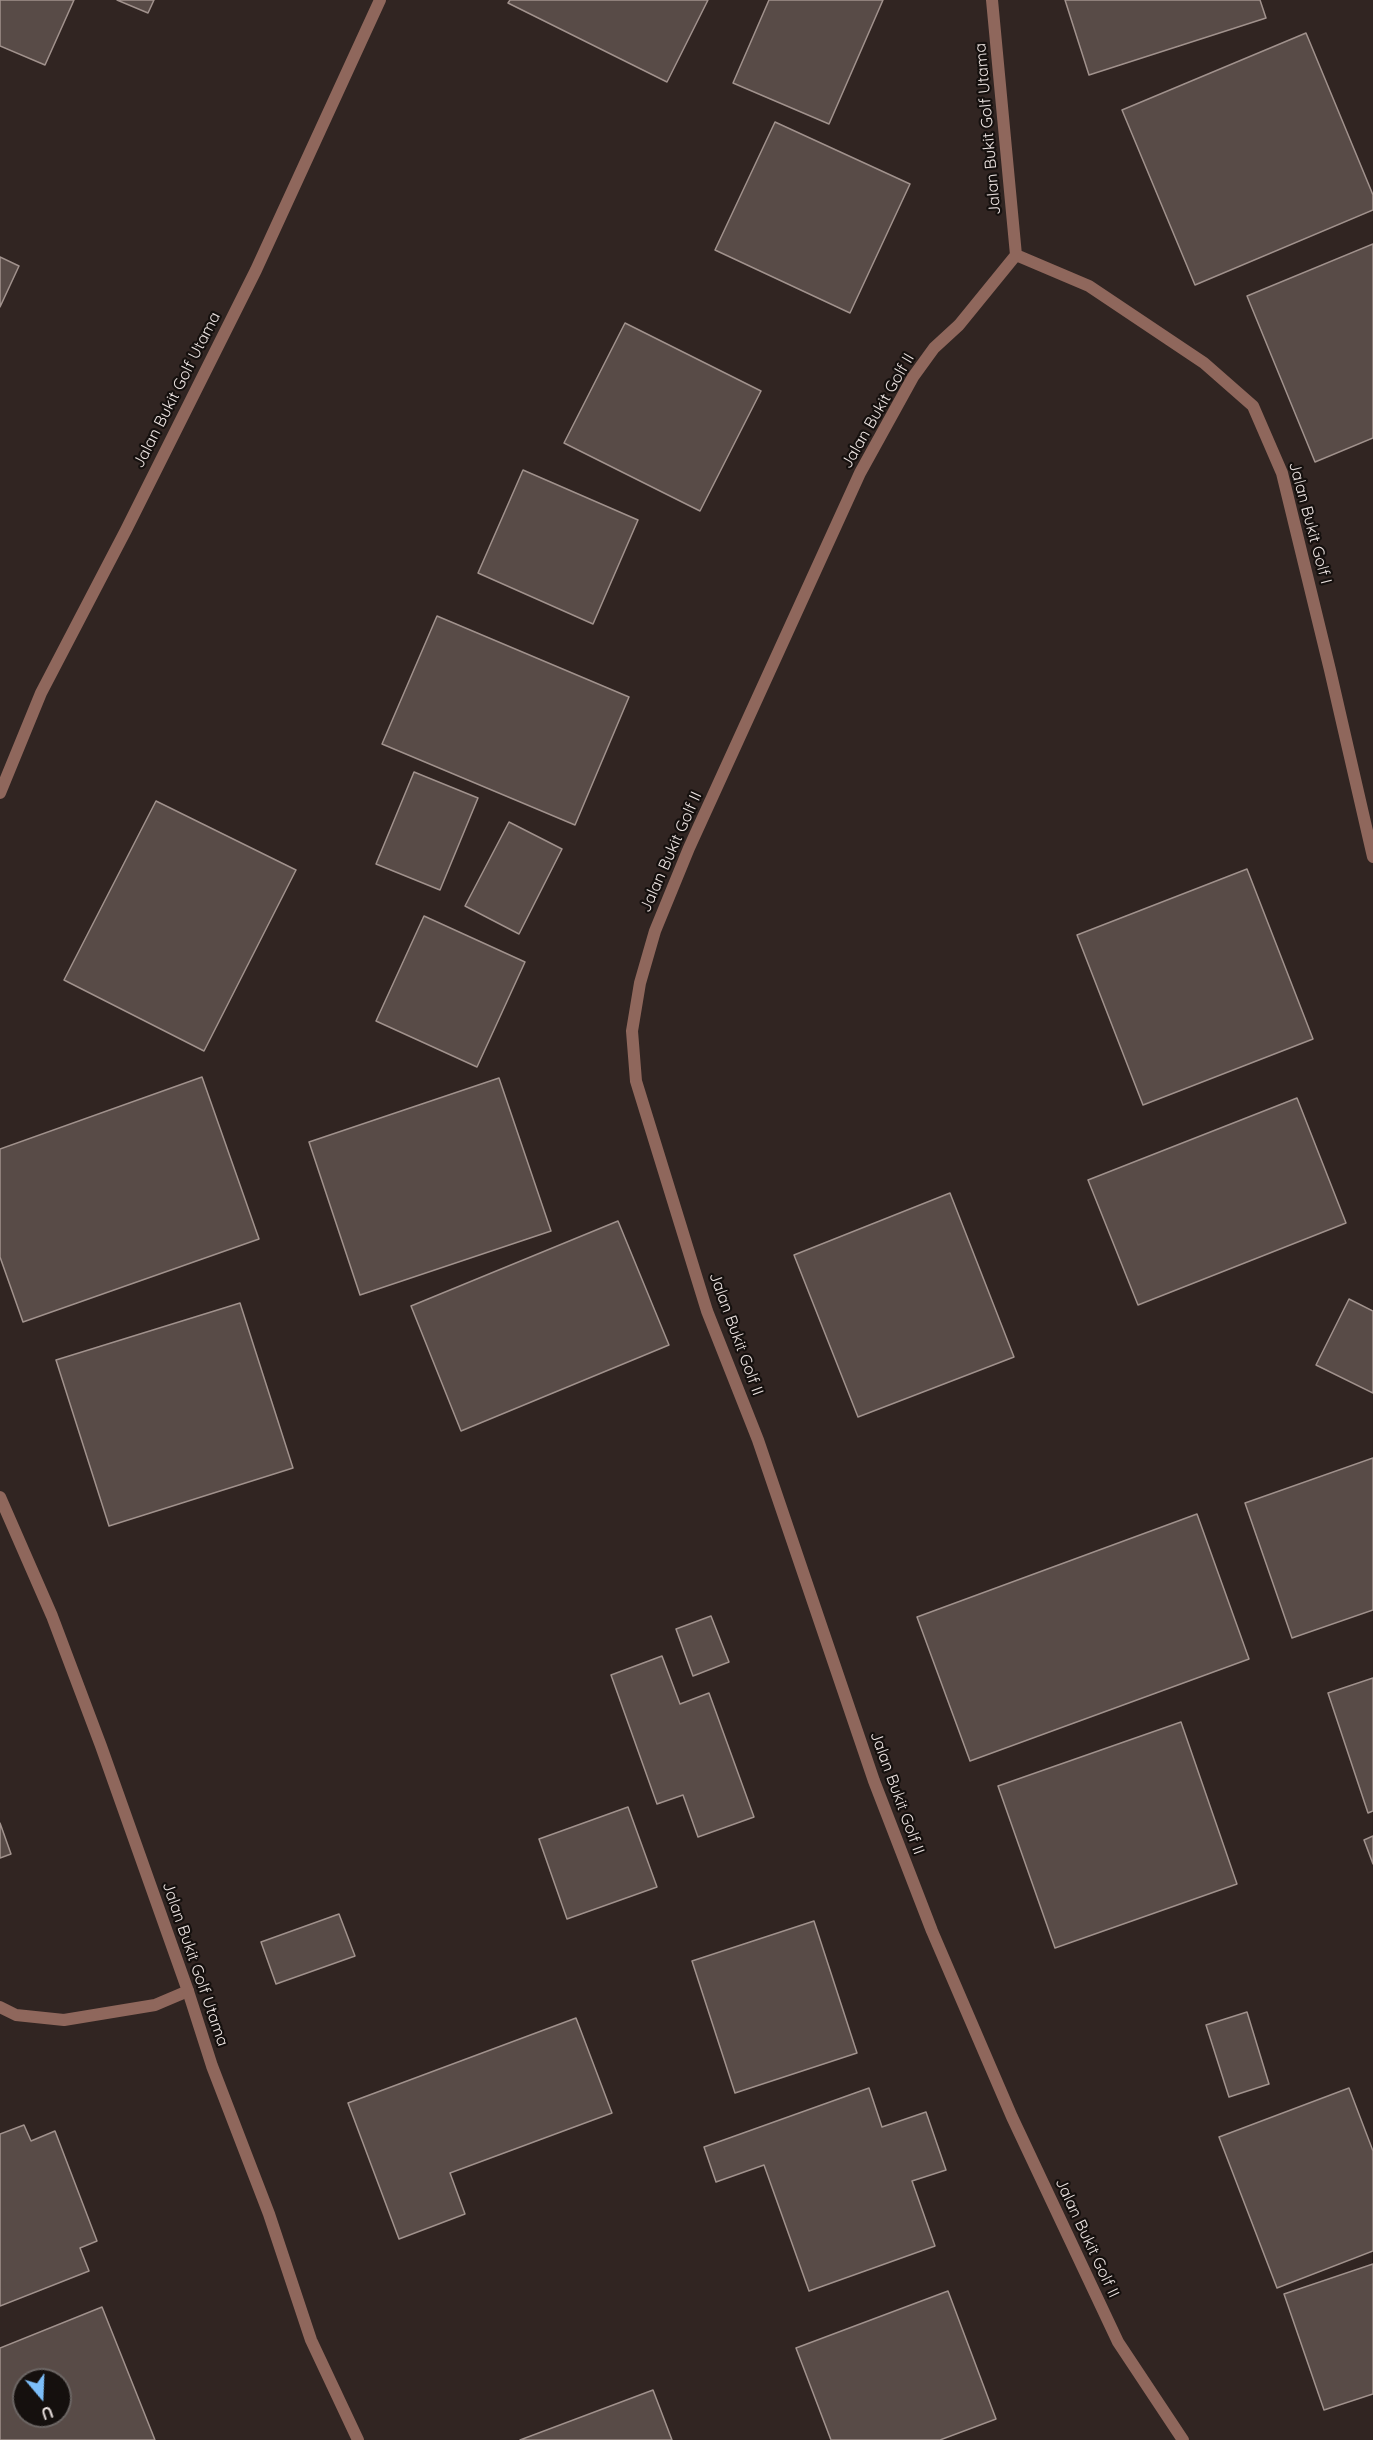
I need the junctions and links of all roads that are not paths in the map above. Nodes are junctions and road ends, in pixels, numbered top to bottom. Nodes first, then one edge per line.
1 (380, 0) edge
2 (992, 0) edge
3 (1016, 255) junction
4 (0, 794) edge
5 (1373, 857) edge
6 (0, 1497) edge
7 (188, 1991) junction
8 (0, 2007) edge
9 (358, 2440) edge
10 (1183, 2440) edge

1 - 4 street, Jalan Bukit Golf Utama
2 - 3 street, Jalan Bukit Golf Utama
3 - 5 street, Jalan Bukit Golf I
3 - 10 street, Jalan Bukit Golf II
6 - 7 street, Jalan Bukit Golf Utama
7 - 8 street
7 - 9 street, Jalan Bukit Golf Utama

